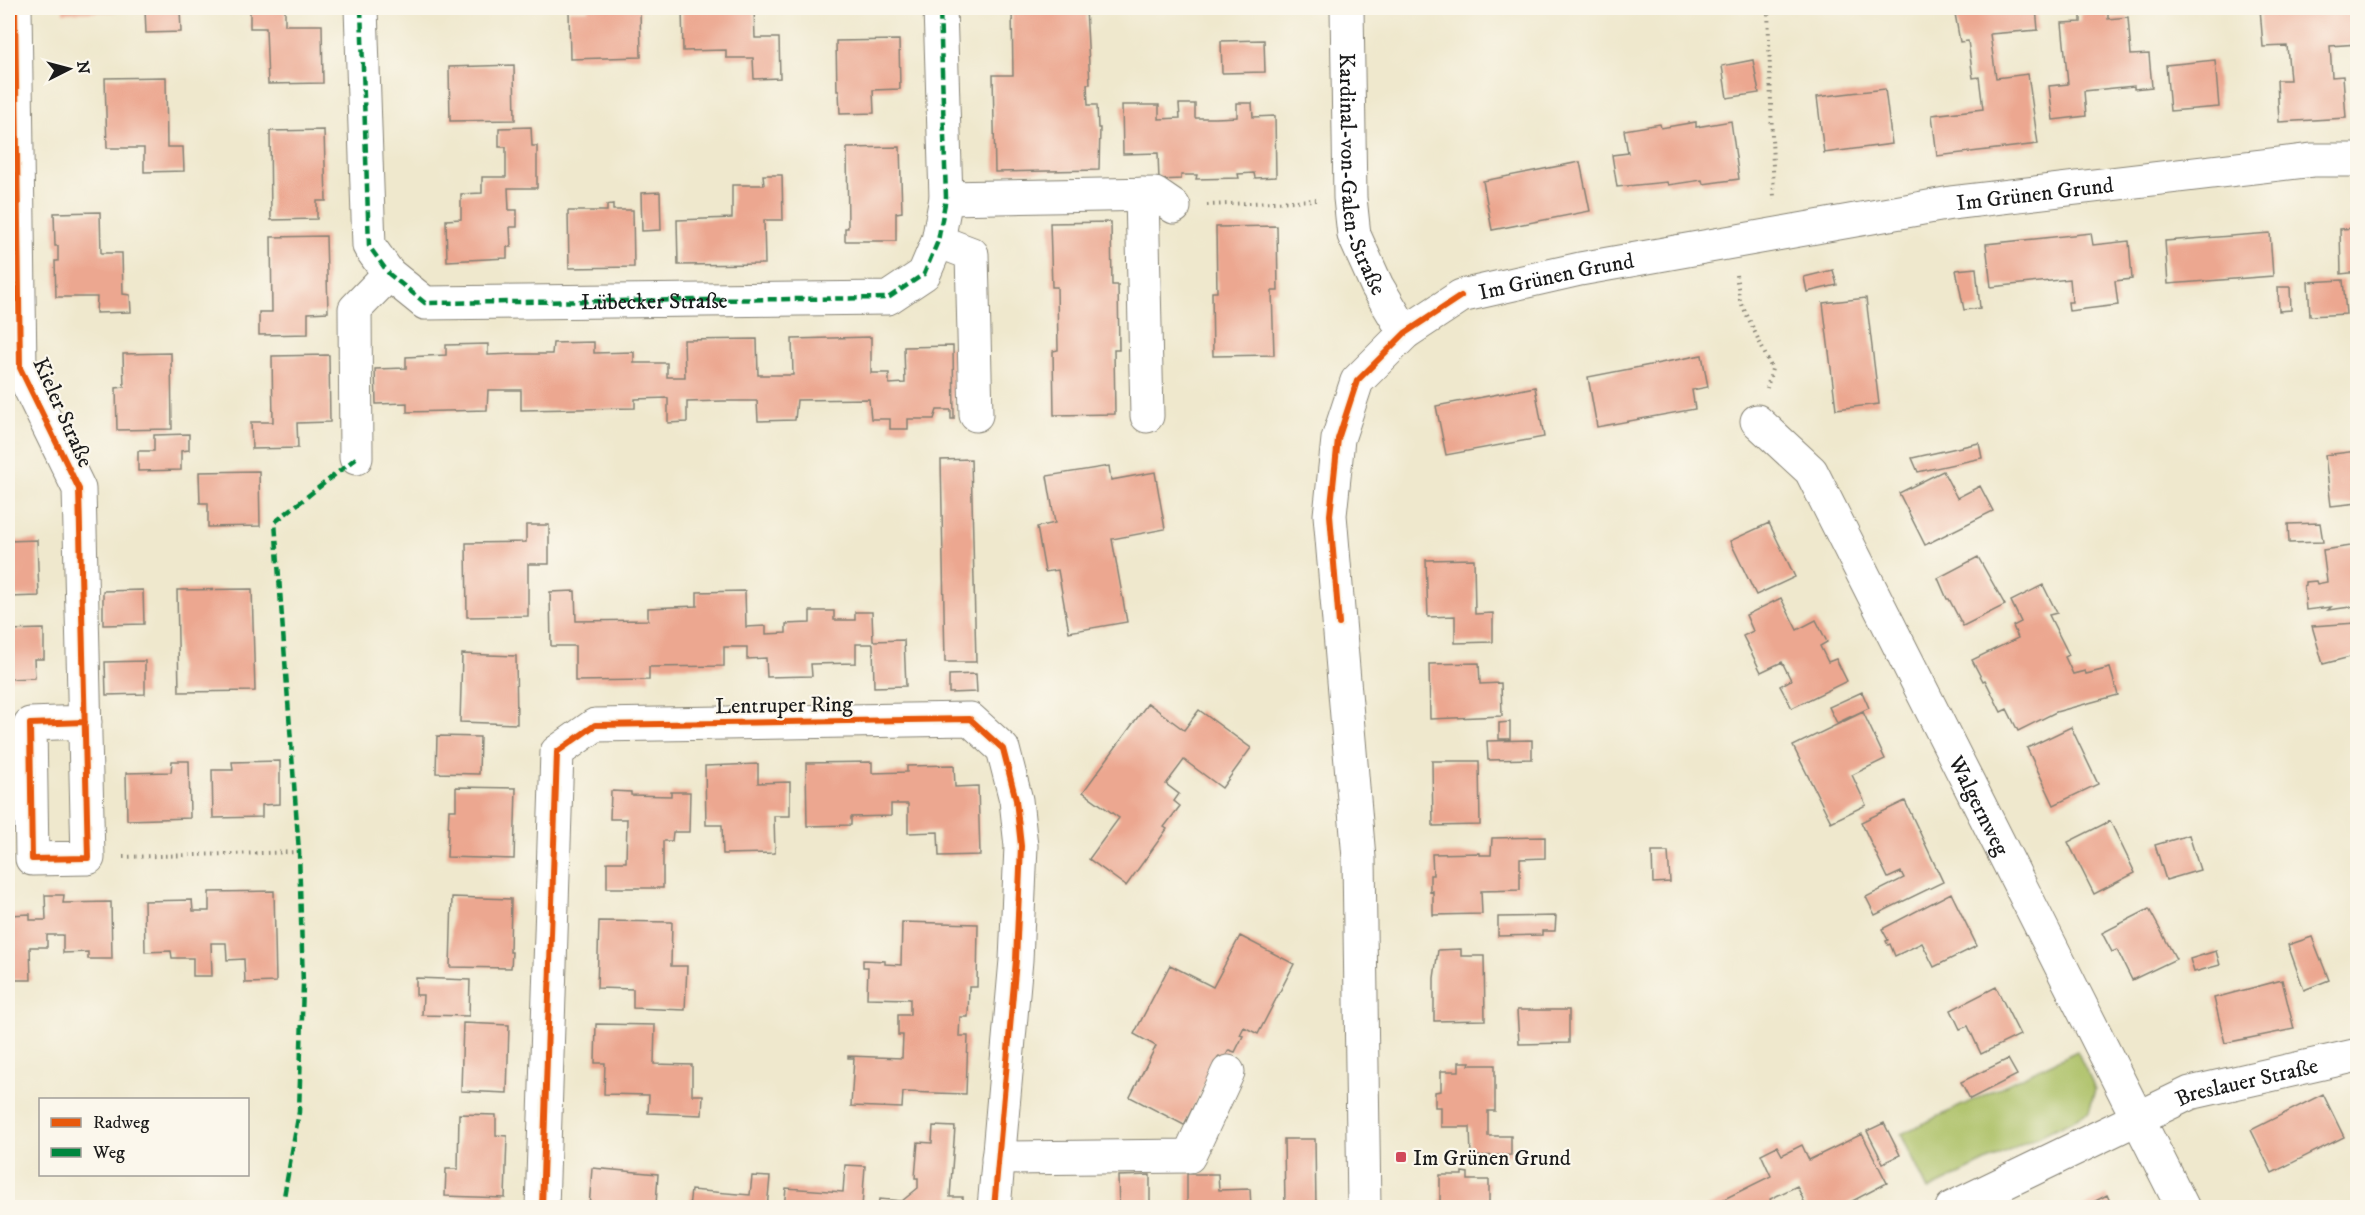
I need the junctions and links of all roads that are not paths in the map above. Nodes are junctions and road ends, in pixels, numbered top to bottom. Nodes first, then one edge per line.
1 (15, 8) edge
2 (361, 8) edge
3 (940, 8) edge
4 (1347, 8) edge
5 (2358, 160) edge
6 (1142, 194) junction
7 (946, 198) junction
8 (1174, 207) road end
9 (938, 241) junction
10 (389, 274) junction
11 (1405, 333) junction
12 (976, 415) dead end
13 (1147, 416) dead end
14 (1757, 421) road end
15 (356, 458) dead end
16 (85, 722) junction
17 (2358, 1055) edge
18 (1228, 1072) dead end
19 (2139, 1118) junction
20 (998, 1158) junction
21 (542, 1208) edge
22 (994, 1208) edge
23 (1364, 1208) edge
24 (1952, 1208) edge
25 (2183, 1208) edge

1 - 16 street, Kieler Straße
2 - 10 street, Lübecker Straße
3 - 7 street, Lübecker Straße
4 - 11 street, Kardinal-von-Galen-Straße
5 - 11 street, Im Grünen Grund
6 - 7 street
6 - 8 street
6 - 13 street
7 - 9 street, Lübecker Straße
9 - 10 street, Lübecker Straße
9 - 12 street
10 - 15 street
11 - 23 street, Im Grünen Grund
14 - 19 street, Walgernweg
16 - 16 street, Kieler Straße
17 - 19 street, Breslauer Straße
18 - 20 street
19 - 24 street, Breslauer Straße
19 - 25 street, Walgernweg
20 - 21 street, Lentruper Ring
20 - 22 street, Lentruper Ring

